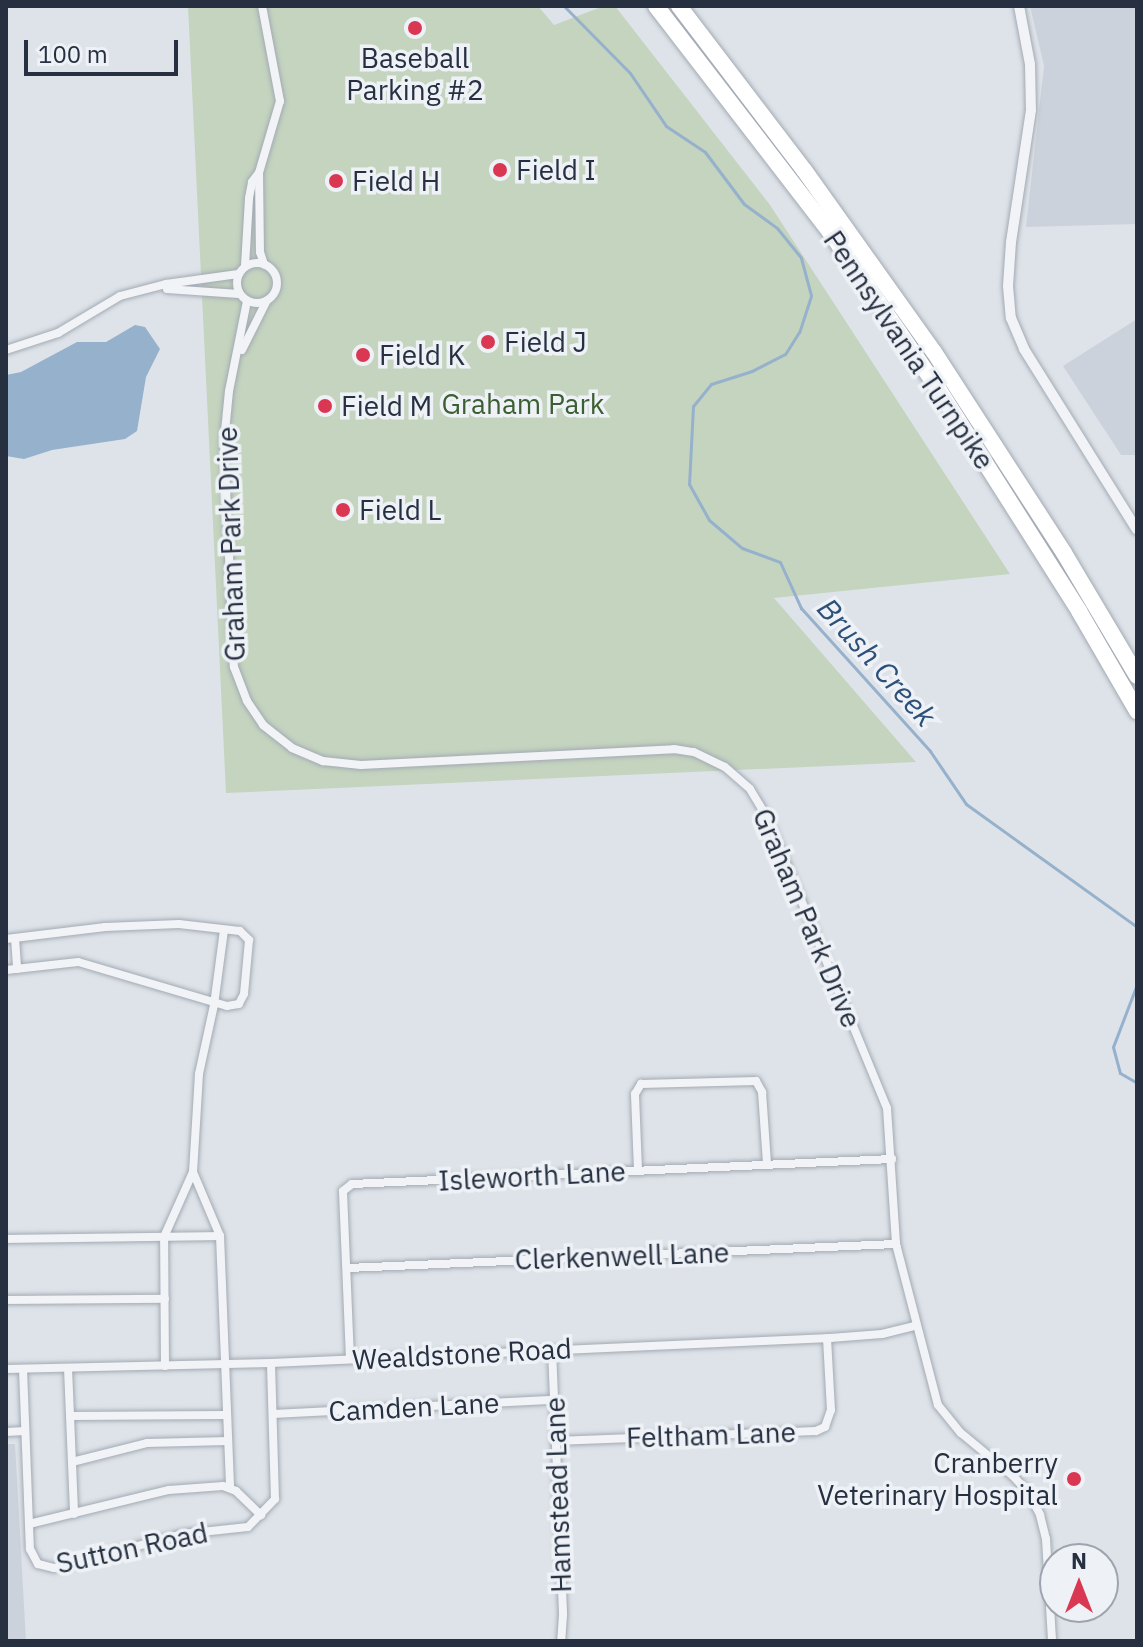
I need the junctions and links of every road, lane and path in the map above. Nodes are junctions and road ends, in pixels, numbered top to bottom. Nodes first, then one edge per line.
1 (262, 6) edge
2 (656, 6) edge
3 (679, 6) edge
4 (1019, 6) edge
5 (259, 173) junction
6 (264, 264) junction
7 (245, 266) junction
8 (238, 274) junction
9 (150, 288) junction
10 (243, 297) junction
11 (266, 301) junction
12 (6, 350) edge
13 (238, 358) junction
14 (1137, 530) edge
15 (1137, 676) edge
16 (1137, 711) edge
17 (224, 930) junction
18 (10, 939) edge
19 (17, 969) junction
20 (6, 970) edge
21 (214, 1005) junction
22 (892, 1159) junction
23 (767, 1164) junction
24 (638, 1170) junction
25 (193, 1172) junction
26 (220, 1236) junction
27 (164, 1237) junction
28 (6, 1239) edge
29 (896, 1244) junction
30 (348, 1268) junction
31 (165, 1299) junction
32 (6, 1300) edge
33 (917, 1325) junction
34 (827, 1338) junction
35 (552, 1350) junction
36 (350, 1359) junction
37 (271, 1363) junction
38 (225, 1365) junction
39 (165, 1366) junction
40 (68, 1368) junction
41 (6, 1369) edge
42 (23, 1369) junction
43 (554, 1400) junction
44 (273, 1414) junction
45 (227, 1415) junction
46 (70, 1416) junction
47 (25, 1431) junction
48 (6, 1432) edge
49 (228, 1441) junction
50 (555, 1441) junction
51 (72, 1462) junction
52 (230, 1487) junction
53 (74, 1514) junction
54 (261, 1515) junction
55 (29, 1524) junction
56 (561, 1641) edge
57 (1052, 1641) edge

1 - 5 street, Graham Park Drive
2 - 16 highway, Pennsylvania Turnpike
3 - 15 highway, Pennsylvania Turnpike
4 - 14 street
5 - 6 street, Graham Park Drive
5 - 7 street, Graham Park Drive
6 - 7 street
6 - 11 street, Graham Park Drive
7 - 8 street
8 - 9 street
8 - 10 street, Graham Park Drive
9 - 10 street
9 - 12 street
10 - 11 street
10 - 13 street, Graham Park Drive
11 - 13 street, Graham Park Drive
13 - 22 street, Graham Park Drive
17 - 18 street
17 - 21 street
17 - 21 street
18 - 19 street
19 - 20 street
19 - 21 street
21 - 25 street
22 - 23 street, Isleworth Lane
22 - 29 street, Graham Park Drive
23 - 24 street, Isleworth Lane
23 - 24 street
24 - 30 street, Isleworth Lane
25 - 26 street
25 - 27 street
26 - 27 street
26 - 38 street
27 - 28 street
27 - 31 street
29 - 30 street, Clerkenwell Lane
29 - 33 street, Graham Park Drive
30 - 36 street, Isleworth Lane
31 - 32 street
31 - 39 street
33 - 34 street, Wealdstone Road
33 - 57 street, Graham Park Drive
34 - 35 street, Wealdstone Road
34 - 50 street, Feltham Lane
35 - 36 street, Wealdstone Road
35 - 43 street, Hamstead Lane
36 - 37 street, Wealdstone Road
37 - 38 street, Wealdstone Road
37 - 44 street
38 - 39 street, Wealdstone Road
38 - 45 street
39 - 40 street, Wealdstone Road
40 - 42 street, Wealdstone Road
40 - 46 street
41 - 42 street, Wealdstone Road
42 - 47 street, Sutton Road
43 - 44 street, Camden Lane
43 - 50 street, Hamstead Lane
44 - 54 street
45 - 46 street
45 - 49 street
46 - 51 street
47 - 48 street
47 - 55 street, Sutton Road
49 - 51 street
49 - 52 street
50 - 56 street, Hamstead Lane
51 - 53 street
52 - 53 street
52 - 54 street
53 - 55 street
54 - 55 street, Sutton Road

